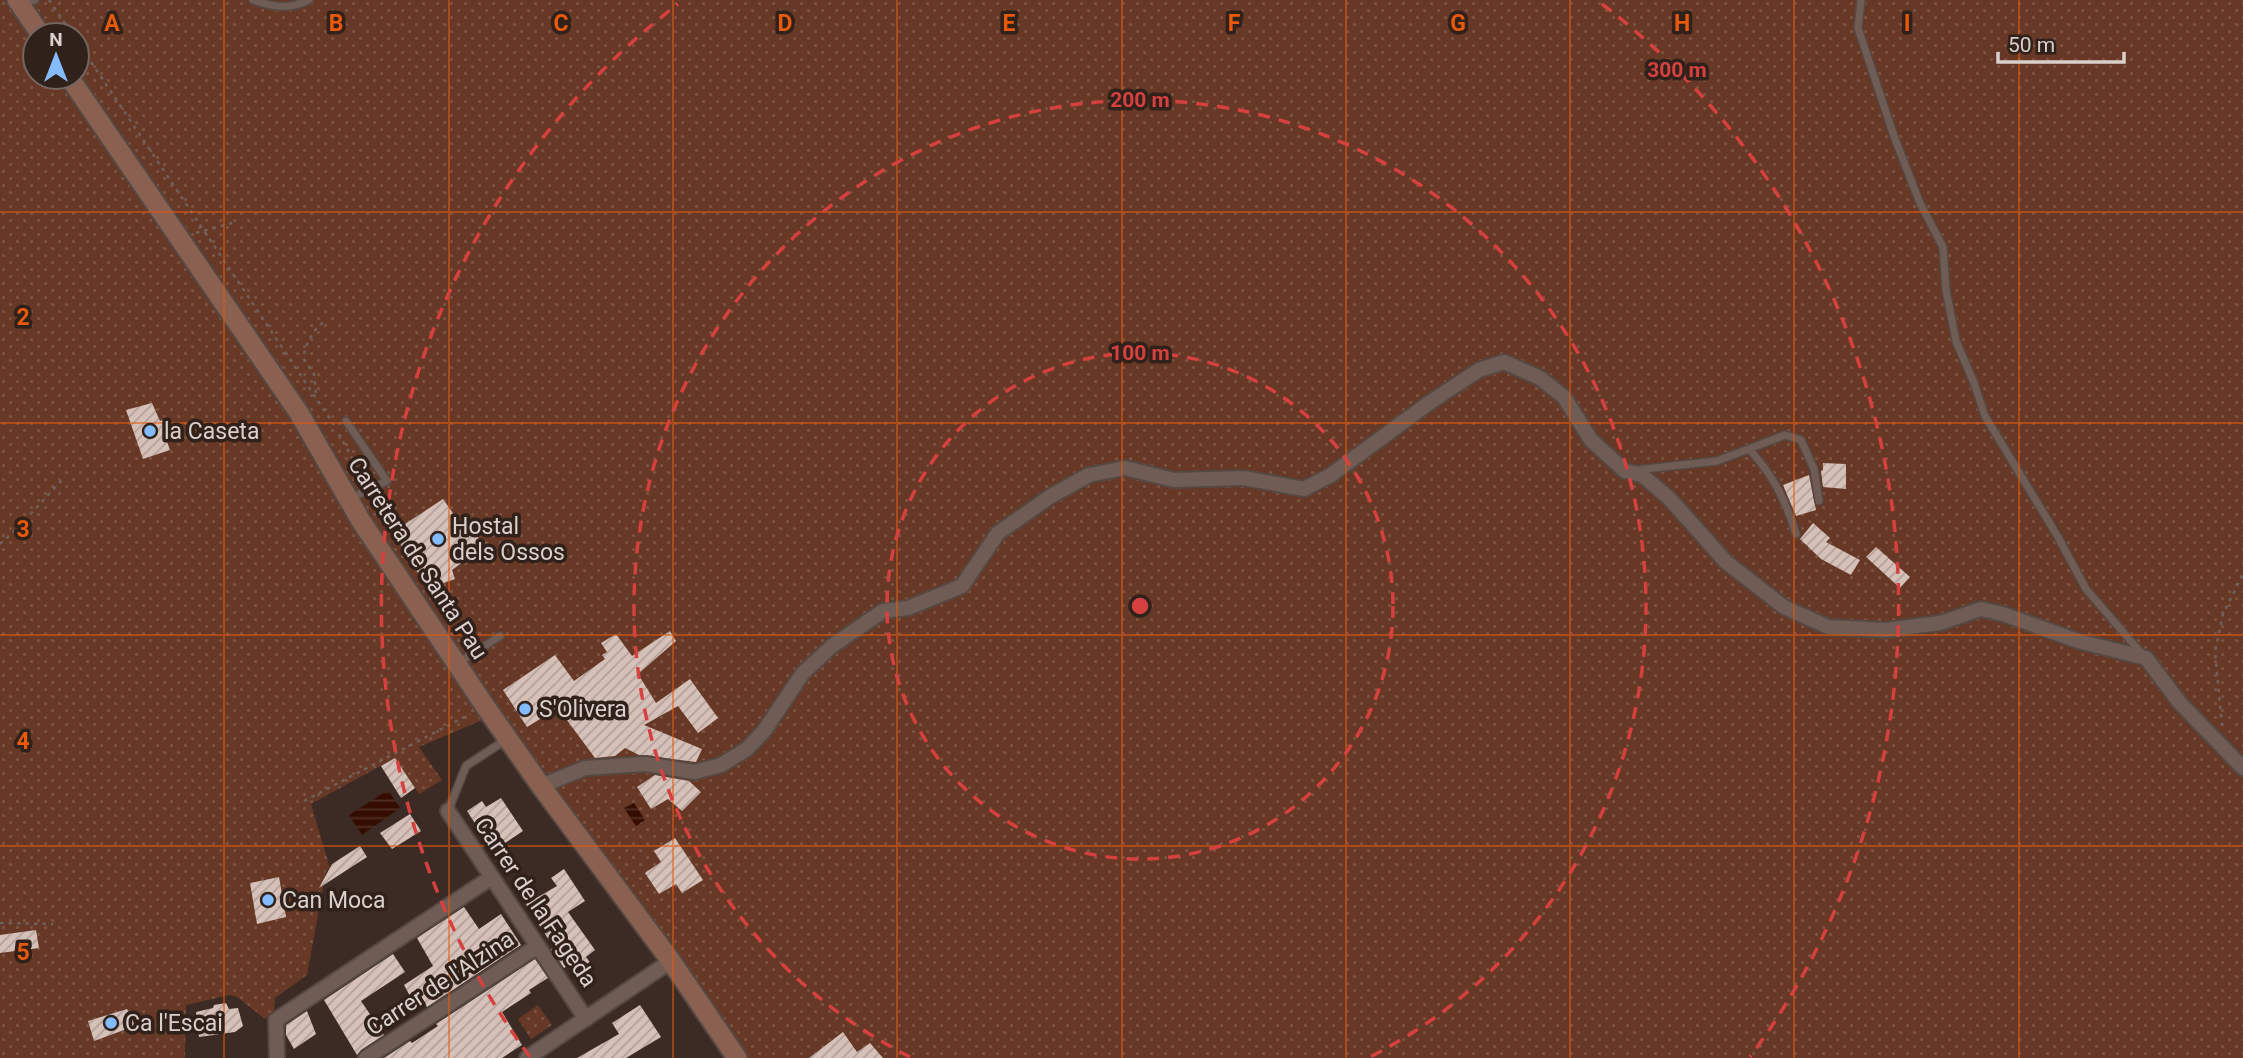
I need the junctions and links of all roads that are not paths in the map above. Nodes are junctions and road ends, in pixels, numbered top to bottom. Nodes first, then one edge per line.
1 (253, 0) edge
2 (309, 0) edge
3 (1861, 0) edge
4 (24, 2) edge
5 (34, 21) edge
6 (79, 91) edge
7 (346, 421) dead end
8 (1750, 450) junction
9 (1625, 471) junction
10 (348, 499) junction
11 (1819, 501) dead end
12 (1796, 534) dead end
13 (500, 636) dead end
14 (2131, 650) junction
15 (457, 664) junction
16 (509, 738) junction
17 (2243, 768) edge
18 (541, 786) junction
19 (448, 811) joint
20 (492, 877) junction
21 (538, 946) junction
22 (671, 961) junction
23 (586, 1019) junction
24 (277, 1058) edge
25 (366, 1058) edge
26 (527, 1058) edge
27 (737, 1058) edge

1 - 2 lane
3 - 14 lane
4 - 5 main road
6 - 10 main road, Carretera de Santa Pau
7 - 10 lane
8 - 9 lane
8 - 11 lane
8 - 12 lane
9 - 14 street
9 - 18 street
10 - 15 main road, Carretera de Santa Pau
13 - 15 lane
14 - 17 street
15 - 16 main road, Carretera de Santa Pau
16 - 18 main road, Carretera de Santa Pau
16 - 19 lane
18 - 22 main road, Carretera de Santa Pau
19 - 20 street, Carrer de la Fageda
20 - 21 street, Carrer de la Fageda
20 - 24 street
21 - 23 street, Carrer de la Fageda
21 - 25 street, Carrer de l'Alzina
22 - 23 street
22 - 27 main road, Carretera de Santa Pau
23 - 26 street

